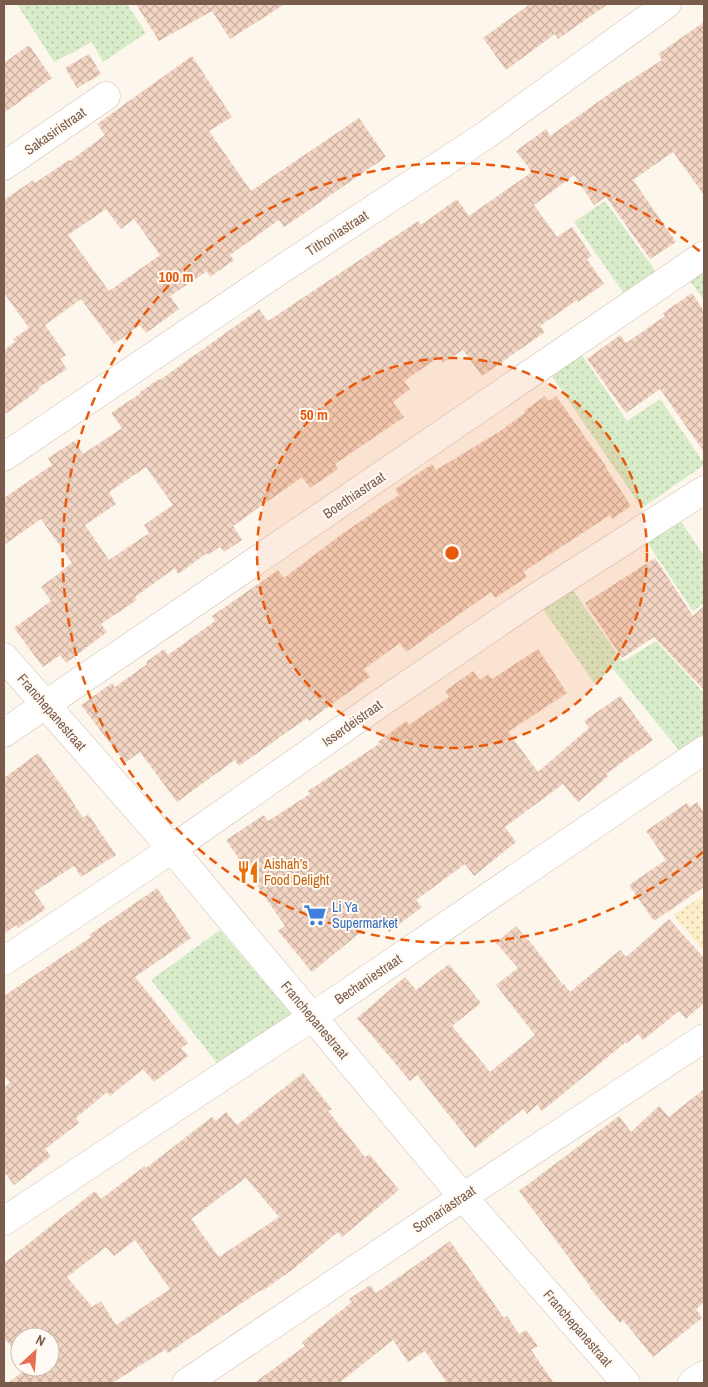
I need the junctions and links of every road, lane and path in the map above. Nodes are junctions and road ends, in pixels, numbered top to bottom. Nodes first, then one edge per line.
1 (666, 4) edge
2 (106, 96) dead end
3 (4, 166) edge
4 (704, 255) edge
5 (4, 457) edge
6 (704, 490) edge
7 (4, 657) edge
8 (46, 705) junction
9 (4, 733) edge
10 (704, 750) edge
11 (172, 849) junction
12 (4, 961) edge
13 (312, 1017) junction
14 (704, 1038) edge
15 (463, 1197) junction
16 (4, 1221) edge
17 (704, 1375) edge
18 (186, 1383) edge
19 (626, 1383) edge
20 (692, 1383) edge

1 - 5 street, Tithoniastraat
2 - 3 street, Sakasiristraat
4 - 8 street, Boedhiastraat
6 - 11 street, Isserdeistraat
7 - 8 street, Franchepanestraat
8 - 9 street, Boedhiastraat
8 - 11 street, Franchepanestraat
10 - 13 street, Bechaniestraat
11 - 12 street, Isserdeistraat
11 - 13 street, Franchepanestraat
13 - 15 street, Franchepanestraat
13 - 16 street, Bechaniestraat
14 - 15 street, Somariastraat
15 - 18 street, Somariastraat
15 - 19 street, Franchepanestraat
17 - 20 street

